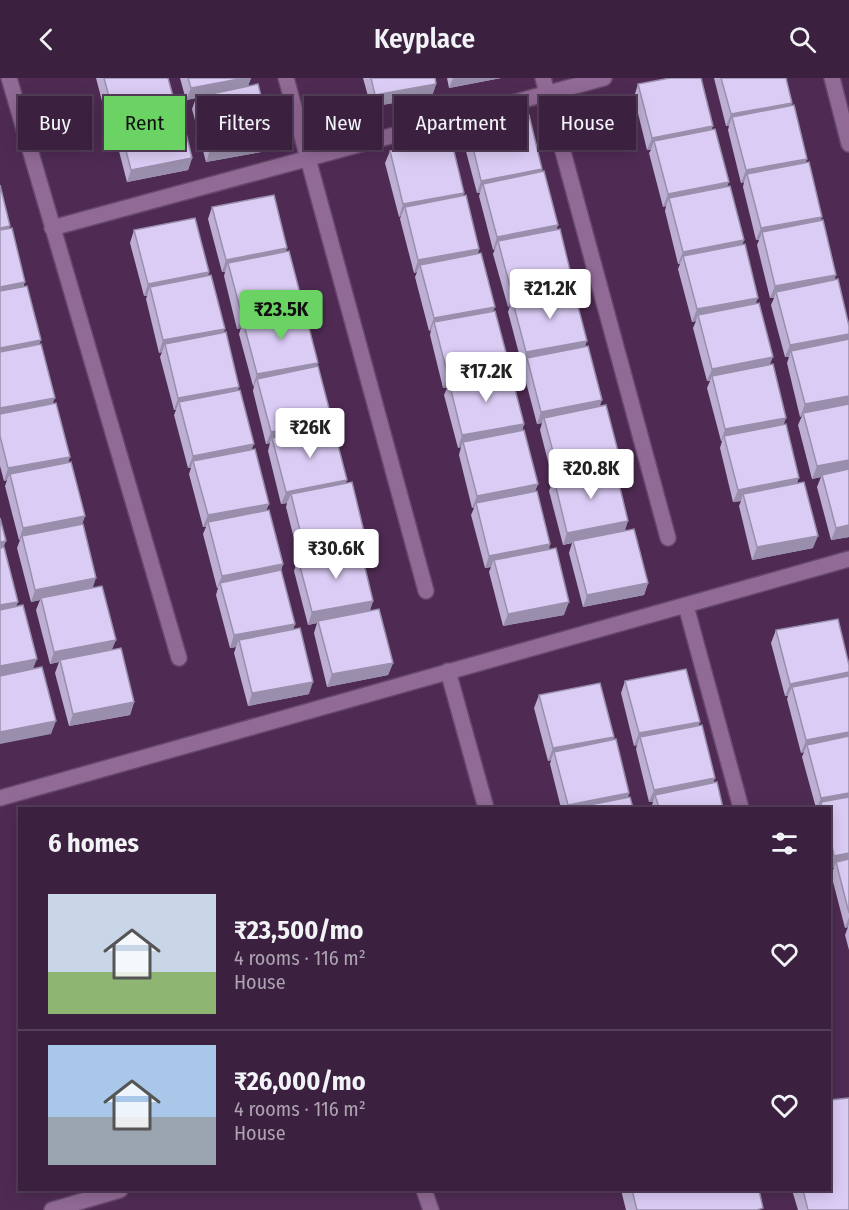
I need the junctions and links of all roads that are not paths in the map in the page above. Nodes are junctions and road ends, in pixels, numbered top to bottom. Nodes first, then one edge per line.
1 (9, 78) edge
2 (286, 78) edge
3 (604, 78) edge
4 (832, 78) edge
5 (545, 85) edge
6 (849, 144) edge
7 (306, 158) junction
8 (52, 228) junction
9 (668, 538) dead end
10 (849, 559) edge
11 (426, 591) dead end
12 (686, 606) junction
13 (179, 658) dead end
14 (448, 671) junction
15 (0, 798) edge
16 (486, 807) edge
17 (741, 807) edge
18 (117, 1191) edge
19 (424, 1191) edge
20 (52, 1210) edge
21 (431, 1210) edge

1 - 8 street
2 - 7 street
3 - 5 street
4 - 6 street
5 - 7 street
5 - 9 street
7 - 8 street
7 - 11 street
8 - 13 street
10 - 12 street
12 - 14 street
12 - 17 street
14 - 15 street
14 - 16 street
18 - 20 street
19 - 21 street

